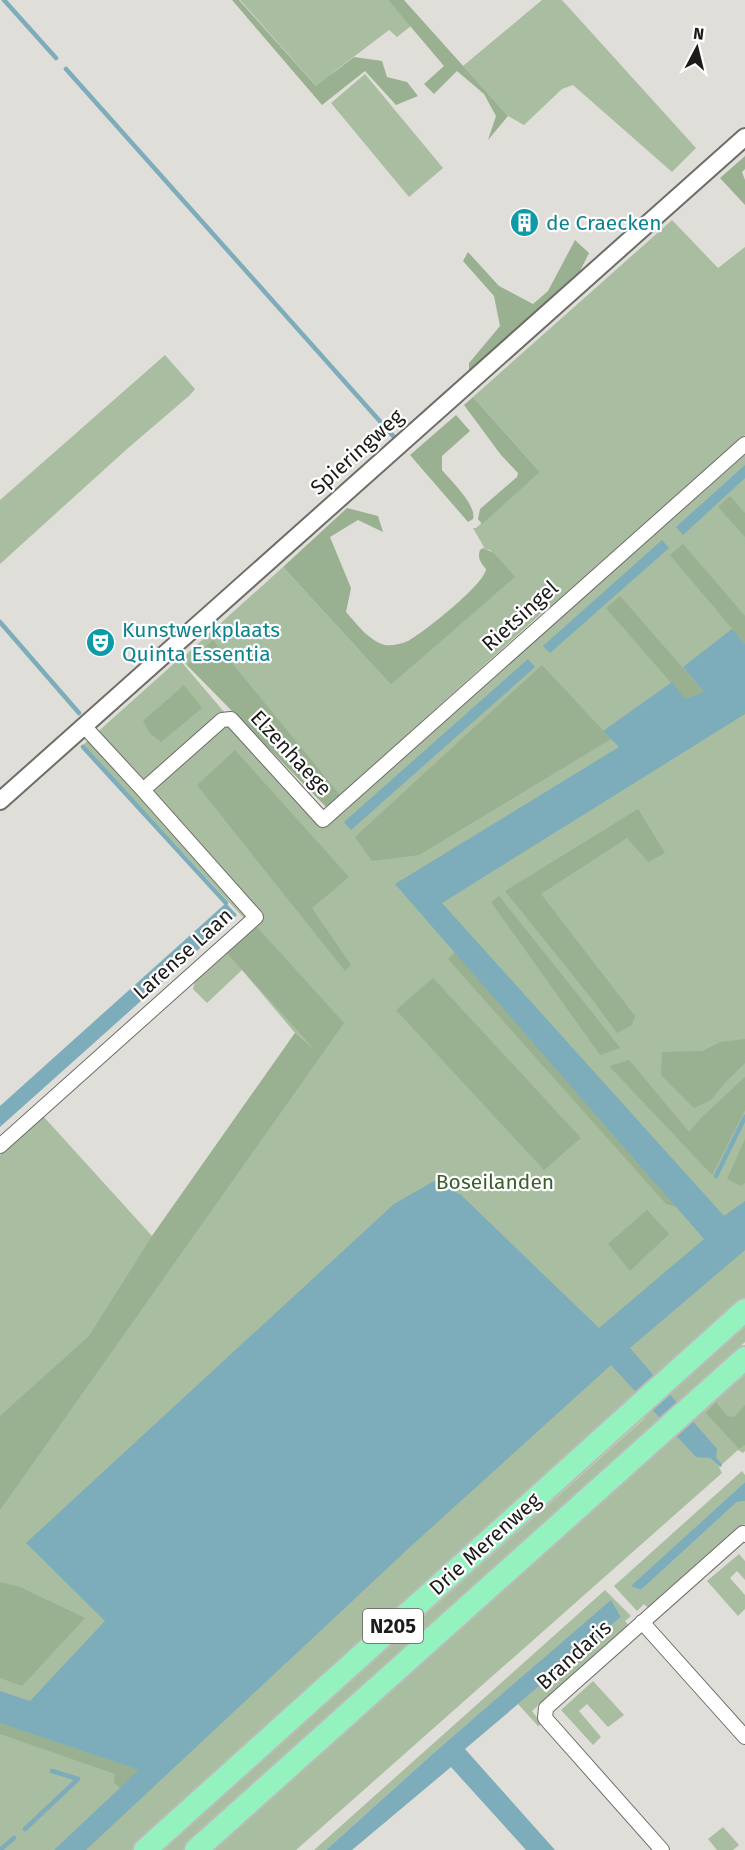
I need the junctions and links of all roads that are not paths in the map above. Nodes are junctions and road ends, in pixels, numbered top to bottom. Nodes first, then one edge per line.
1 (745, 137) edge
2 (745, 444) edge
3 (84, 726) junction
4 (144, 789) junction
5 (0, 801) edge
6 (323, 820) joint
7 (0, 1146) edge
8 (745, 1310) edge
9 (745, 1358) edge
10 (744, 1534) edge
11 (642, 1622) junction
12 (745, 1737) edge
13 (145, 1850) edge
14 (196, 1850) edge
15 (662, 1850) edge

1 - 3 street, Spieringweg
2 - 6 street, Rietsingel
3 - 4 street, Larense Laan
3 - 5 street, Spieringweg
4 - 6 street, Elzenhaege
4 - 7 street, Larense Laan
8 - 13 highway, Drie Merenweg / N205
9 - 14 highway, Drie Merenweg / N205
10 - 11 street, Brandaris
11 - 12 street
11 - 15 street, Brandaris

